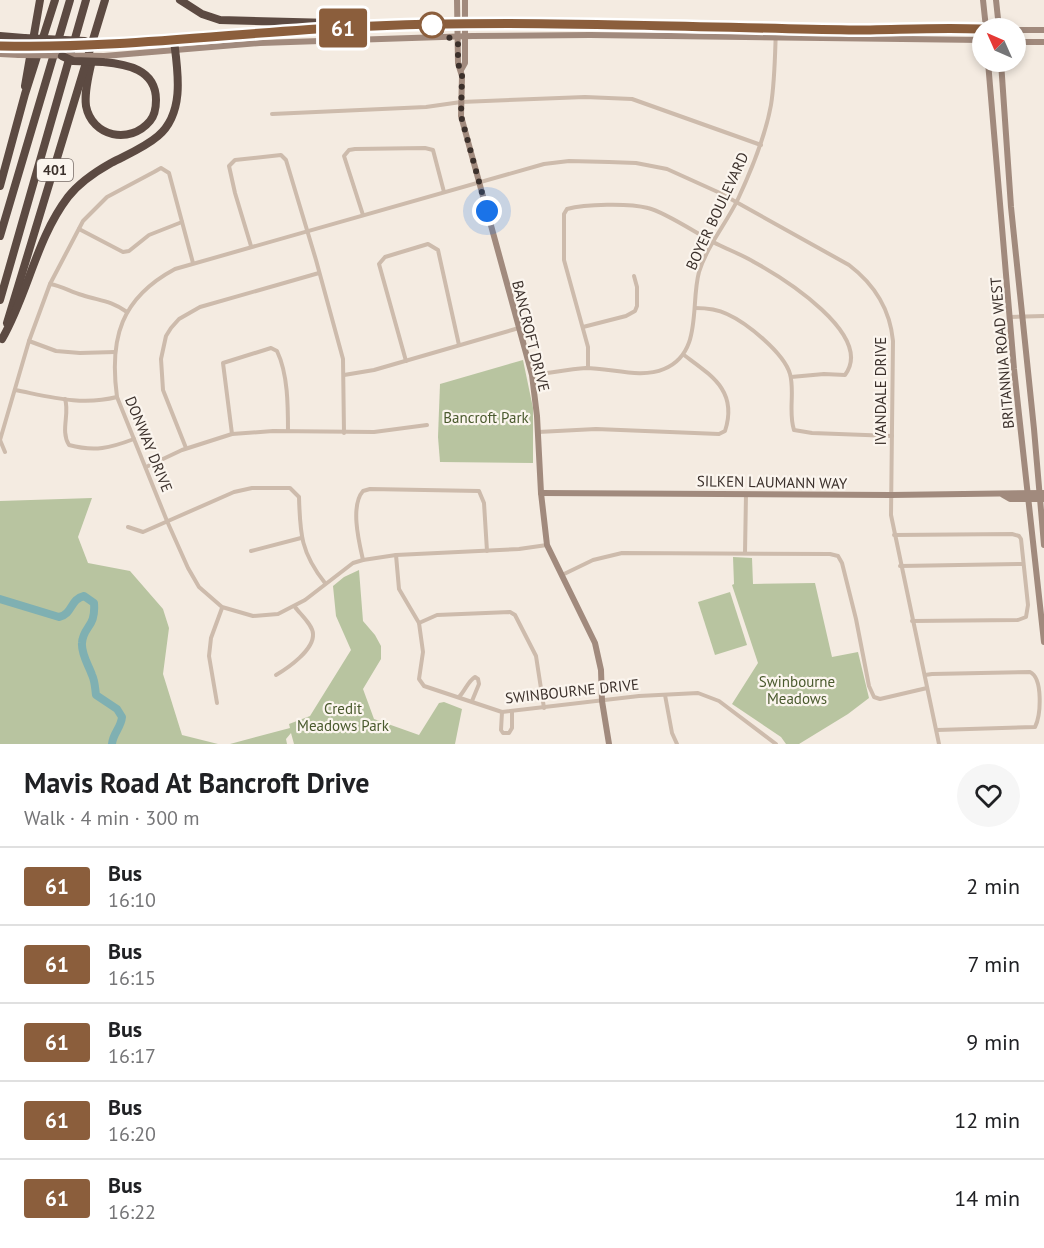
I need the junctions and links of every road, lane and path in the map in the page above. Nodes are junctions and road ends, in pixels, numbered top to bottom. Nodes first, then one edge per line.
1 (40, 0) edge
2 (55, 0) edge
3 (70, 0) edge
4 (86, 0) edge
5 (105, 0) edge
6 (180, 0) edge
7 (458, 0) edge
8 (465, 0) edge
9 (983, 0) edge
10 (996, 0) edge
11 (101, 14) junction
12 (984, 18) edge
13 (998, 18) edge
14 (457, 24) junction
15 (465, 24) junction
16 (350, 27) junction
17 (776, 27) junction
18 (972, 29) edge
19 (1026, 30) edge
20 (1044, 30) edge
21 (0, 36) edge
22 (458, 37) junction
23 (466, 37) junction
24 (776, 38) junction
25 (972, 40) edge
26 (174, 41) junction
27 (23, 42) junction
28 (1026, 42) edge
29 (1044, 42) edge
30 (0, 45) edge
31 (95, 46) joint
32 (175, 50) junction
33 (0, 54) edge
34 (62, 56) joint
35 (103, 59) junction
36 (461, 70) junction
37 (989, 72) edge
38 (1002, 72) edge
39 (25, 94) junction
40 (461, 102) junction
41 (272, 114) dead end
42 (761, 145) junction
43 (479, 181) junction
44 (0, 186) edge
45 (444, 192) junction
46 (736, 203) junction
47 (363, 215) junction
48 (182, 222) junction
49 (79, 229) junction
50 (307, 232) junction
51 (0, 236) edge
52 (713, 242) junction
53 (252, 246) junction
54 (193, 263) junction
55 (319, 273) junction
56 (634, 276) dead end
57 (50, 284) junction
58 (0, 300) edge
59 (695, 308) junction
60 (127, 312) junction
61 (1022, 316) junction
62 (1044, 316) edge
63 (1010, 317) junction
64 (583, 327) junction
65 (519, 328) junction
66 (29, 341) junction
67 (1, 343) edge
68 (459, 345) junction
69 (115, 352) junction
70 (684, 355) junction
71 (405, 362) junction
72 (588, 368) junction
73 (344, 375) junction
74 (532, 375) junction
75 (791, 377) junction
76 (15, 390) junction
77 (117, 397) junction
78 (65, 399) junction
79 (427, 425) dead end
80 (288, 431) junction
81 (538, 432) junction
82 (344, 433) junction
83 (232, 434) junction
84 (892, 436) junction
85 (134, 440) junction
86 (186, 448) junction
87 (5, 452) dead end
88 (146, 467) junction
89 (541, 493) junction
90 (747, 493) junction
91 (891, 495) junction
92 (1028, 496) junction
93 (1042, 496) edge
94 (167, 521) junction
95 (128, 527) dead end
96 (894, 534) junction
97 (301, 538) junction
98 (547, 544) junction
99 (1044, 544) edge
100 (487, 550) junction
101 (252, 551) dead end
102 (746, 554) junction
103 (396, 555) junction
104 (363, 560) junction
105 (1023, 564) junction
106 (900, 566) junction
107 (561, 575) junction
108 (325, 583) junction
109 (222, 607) junction
110 (295, 607) junction
111 (912, 621) junction
112 (419, 623) junction
113 (1044, 642) edge
114 (276, 675) dead end
115 (925, 675) junction
116 (927, 688) junction
117 (665, 695) junction
118 (459, 697) junction
119 (472, 701) junction
120 (602, 701) junction
121 (217, 703) dead end
122 (544, 708) junction
123 (512, 711) junction
124 (502, 712) junction
125 (937, 730) junction
126 (609, 744) edge
127 (677, 744) edge
128 (776, 744) edge
129 (939, 744) edge

1 - 39 highway
2 - 39 highway
3 - 51 highway, 401
4 - 58 highway, 401
5 - 11 highway, 401
6 - 16 highway
7 - 14 main road, BANCROFT DRIVE
8 - 15 main road, BANCROFT DRIVE
9 - 12 main road
10 - 13 main road
11 - 35 highway
11 - 67 highway, 401
14 - 15 main road
14 - 16 main road
14 - 22 main road, BANCROFT DRIVE
15 - 17 main road
15 - 23 main road, BANCROFT DRIVE
16 - 26 main road
17 - 18 main road
17 - 24 street, BOYER BOULEVARD
19 - 20 main road
21 - 27 highway
22 - 23 main road
22 - 32 main road
22 - 36 main road, BANCROFT DRIVE
23 - 24 main road
23 - 36 main road, BANCROFT DRIVE
24 - 25 main road
24 - 42 street, BOYER BOULEVARD
26 - 31 main road
26 - 32 highway
27 - 30 main road
27 - 31 highway, bridge
28 - 29 main road
32 - 35 main road
32 - 67 highway
33 - 34 main road, bridge
34 - 35 highway, bridge
36 - 40 main road, BANCROFT DRIVE
37 - 63 main road, BRITANNIA ROAD WEST
38 - 61 main road, BRITANNIA ROAD WEST
39 - 44 highway
40 - 41 street
40 - 42 street
40 - 43 main road, BANCROFT DRIVE
42 - 46 street, BOYER BOULEVARD
43 - 45 street, DONWAY DRIVE
43 - 46 street, IVANDALE DRIVE
43 - 65 main road, BANCROFT DRIVE
45 - 47 street, DONWAY DRIVE
45 - 47 street
46 - 52 street, BOYER BOULEVARD
46 - 84 street, IVANDALE DRIVE
47 - 50 street, DONWAY DRIVE
48 - 49 street
48 - 49 street
48 - 54 street
49 - 57 street
50 - 53 street, DONWAY DRIVE
50 - 53 street
50 - 55 street
52 - 59 street, BOYER BOULEVARD
52 - 64 street
52 - 75 street
53 - 54 street, DONWAY DRIVE
54 - 60 street, DONWAY DRIVE
55 - 73 street
55 - 86 street
56 - 64 street
57 - 60 street
57 - 66 street
59 - 70 street, BOYER BOULEVARD
59 - 75 street
60 - 69 street, DONWAY DRIVE
61 - 62 street
61 - 63 street
61 - 93 main road, BRITANNIA ROAD WEST
63 - 92 main road, BRITANNIA ROAD WEST
64 - 72 street
65 - 68 street
65 - 74 main road, BANCROFT DRIVE
66 - 69 street
66 - 76 street
68 - 71 street
68 - 71 street
69 - 77 street, DONWAY DRIVE
70 - 72 street
70 - 81 street
71 - 73 street
72 - 74 street
73 - 82 street
74 - 81 main road, BANCROFT DRIVE
75 - 84 street
76 - 78 street
76 - 87 street
77 - 78 street
77 - 85 street, DONWAY DRIVE
78 - 85 street
79 - 82 street
80 - 82 street
80 - 83 street
80 - 83 street
81 - 89 main road, BANCROFT DRIVE
83 - 86 street
84 - 91 street, IVANDALE DRIVE
85 - 88 street, DONWAY DRIVE
86 - 88 street
88 - 94 street, DONWAY DRIVE
89 - 90 main road, SILKEN LAUMANN WAY
89 - 98 main road, BANCROFT DRIVE
90 - 91 main road, SILKEN LAUMANN WAY
90 - 102 street
91 - 92 main road, SILKEN LAUMANN WAY
91 - 96 street, IVANDALE DRIVE
92 - 93 main road, SILKEN LAUMANN WAY
92 - 113 main road, BRITANNIA ROAD WEST
93 - 99 main road, BRITANNIA ROAD WEST
94 - 95 street
94 - 97 street
94 - 109 street, DONWAY DRIVE
96 - 105 street
96 - 106 street, IVANDALE DRIVE
97 - 101 street
97 - 108 street
98 - 100 street, DONWAY DRIVE
98 - 107 main road, BANCROFT DRIVE
100 - 103 street, DONWAY DRIVE
100 - 104 street
102 - 107 street
102 - 116 street
103 - 104 street, DONWAY DRIVE
103 - 112 street, SWINBOURNE DRIVE
104 - 108 street, DONWAY DRIVE
105 - 106 street
105 - 111 street
106 - 111 street, IVANDALE DRIVE
107 - 120 main road, BANCROFT DRIVE
108 - 110 street, DONWAY DRIVE
109 - 110 street, DONWAY DRIVE
109 - 121 street
110 - 114 street
111 - 115 street, IVANDALE DRIVE
112 - 118 street, SWINBOURNE DRIVE
112 - 122 street
115 - 116 street, IVANDALE DRIVE
115 - 125 street
116 - 125 street, IVANDALE DRIVE
117 - 120 street, SWINBOURNE DRIVE
117 - 127 street
117 - 128 street, SWINBOURNE DRIVE
118 - 119 street, SWINBOURNE DRIVE
118 - 119 street
119 - 124 street, SWINBOURNE DRIVE
120 - 122 street, SWINBOURNE DRIVE
120 - 126 main road, BANCROFT DRIVE
122 - 123 street, SWINBOURNE DRIVE
123 - 124 street, SWINBOURNE DRIVE
123 - 124 street
125 - 129 street, IVANDALE DRIVE

